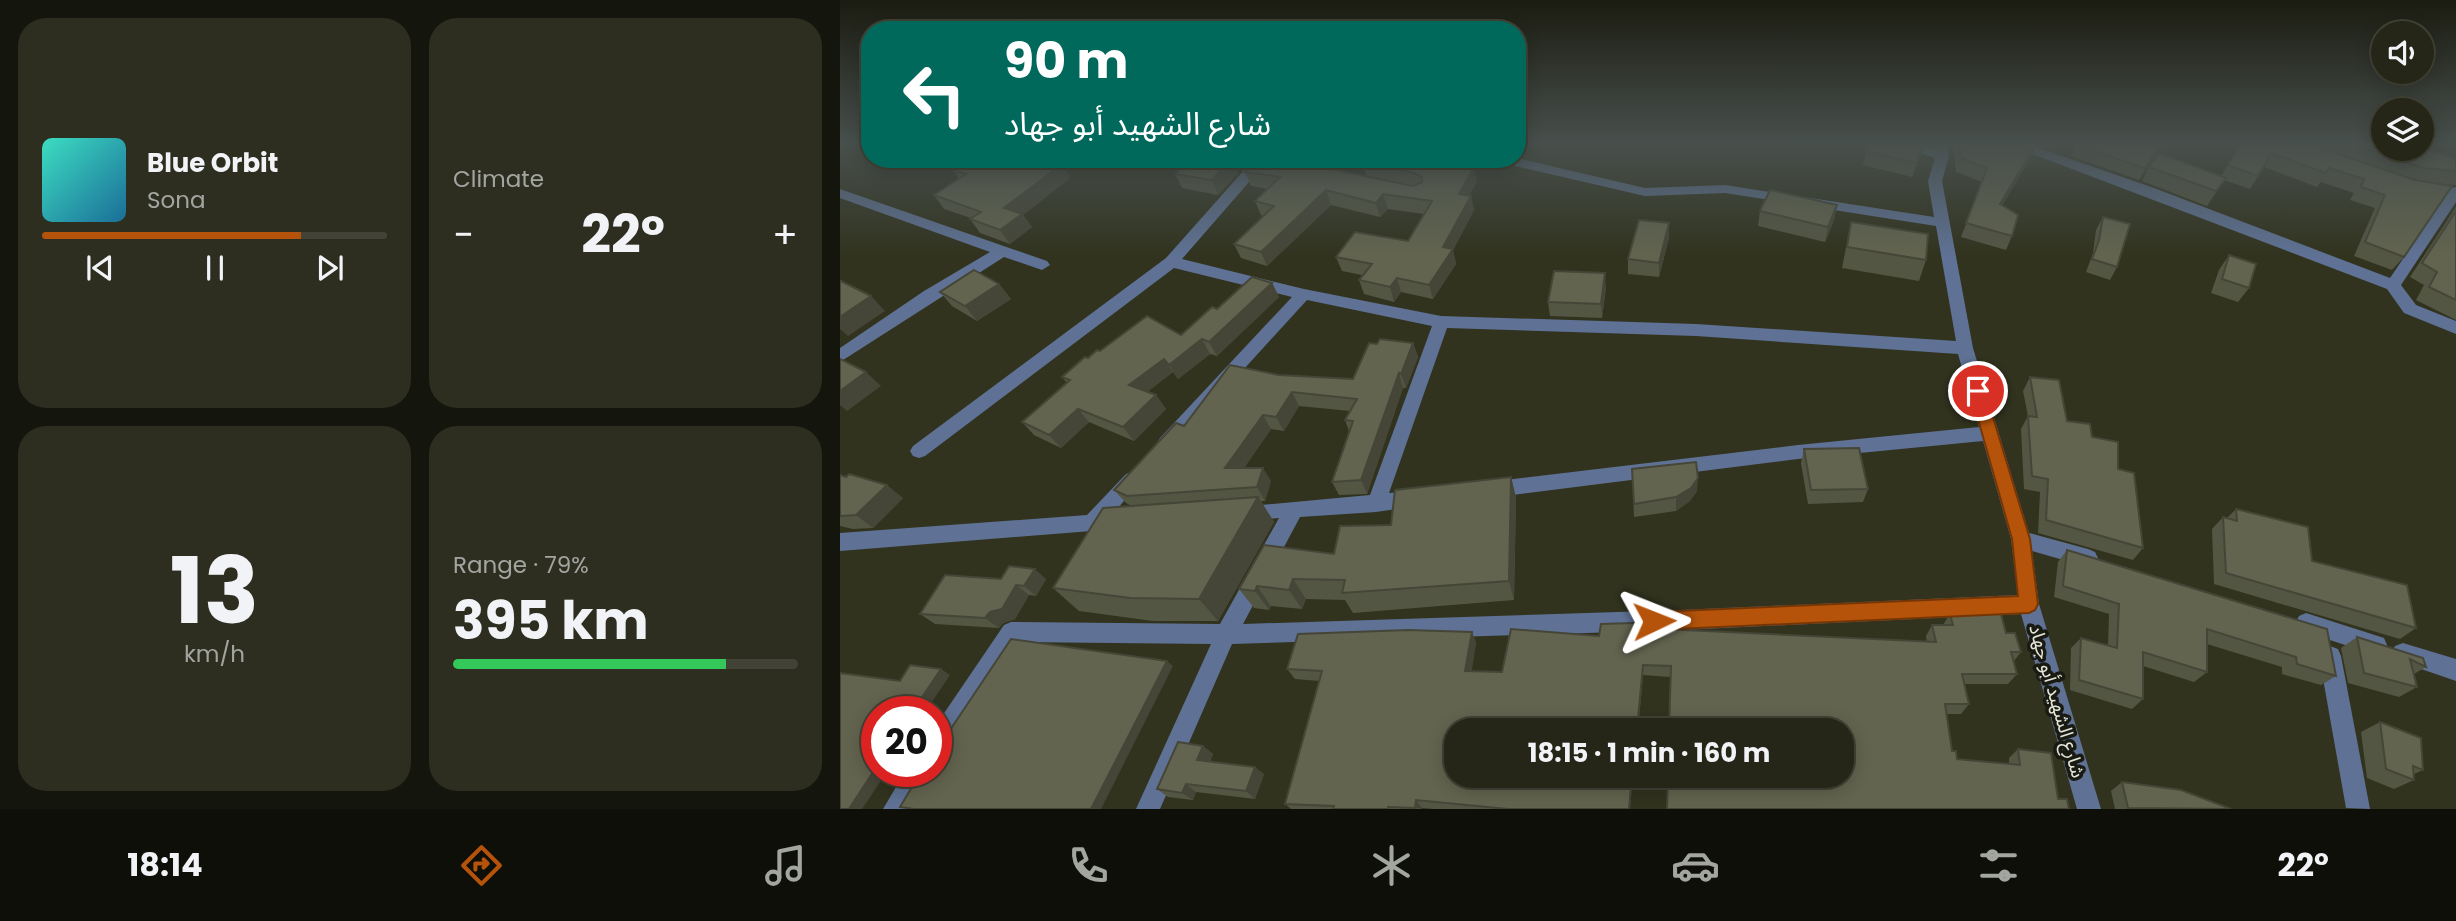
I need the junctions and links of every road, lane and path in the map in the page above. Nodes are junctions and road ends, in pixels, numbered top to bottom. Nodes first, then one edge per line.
1 (1247, 181) edge
2 (1597, 181) edge
3 (1935, 181) edge
4 (2120, 181) edge
5 (2432, 191) edge
6 (840, 193) edge
7 (2455, 193) edge
8 (1944, 223) junction
9 (1003, 251) junction
10 (1171, 262) junction
11 (1042, 265) dead end
12 (2393, 285) junction
13 (1304, 294) junction
14 (1441, 322) junction
15 (2456, 328) edge
16 (1965, 348) junction
17 (840, 356) edge
18 (1990, 433) junction
19 (919, 451) dead end
20 (1471, 492) edge
21 (1430, 498) edge
22 (1376, 504) junction
23 (1294, 510) junction
24 (1227, 514) edge
25 (1133, 520) edge
26 (1093, 522) junction
27 (2021, 539) junction
28 (840, 542) edge
29 (2113, 566) edge
30 (2029, 604) junction
31 (2285, 617) edge
32 (2324, 628) junction
33 (1226, 634) junction
34 (2456, 670) edge
35 (952, 722) edge
36 (909, 787) edge
37 (895, 809) edge
38 (1148, 809) edge
39 (2089, 809) edge
40 (2358, 809) edge

1 - 10 street
2 - 8 street
3 - 8 street, شارع الشهيد أبو جهاد
4 - 12 street
5 - 7 street
6 - 9 street
7 - 12 street
8 - 16 street, شارع الشهيد أبو جهاد
9 - 11 street
9 - 17 street
10 - 13 street
10 - 19 street
12 - 15 street
13 - 14 street
13 - 26 street
14 - 16 street
14 - 22 street
16 - 18 street, شارع الشهيد أبو جهاد
18 - 20 street
18 - 27 street, شارع الشهيد أبو جهاد
21 - 22 street
22 - 23 street
23 - 24 street
23 - 33 street
25 - 26 street
26 - 28 street
27 - 29 street
27 - 30 street, شارع الشهيد أبو جهاد
30 - 33 street
30 - 39 street, شارع الشهيد أبو جهاد
31 - 32 street
32 - 34 street
32 - 40 street
33 - 35 street
33 - 38 street
36 - 37 street

